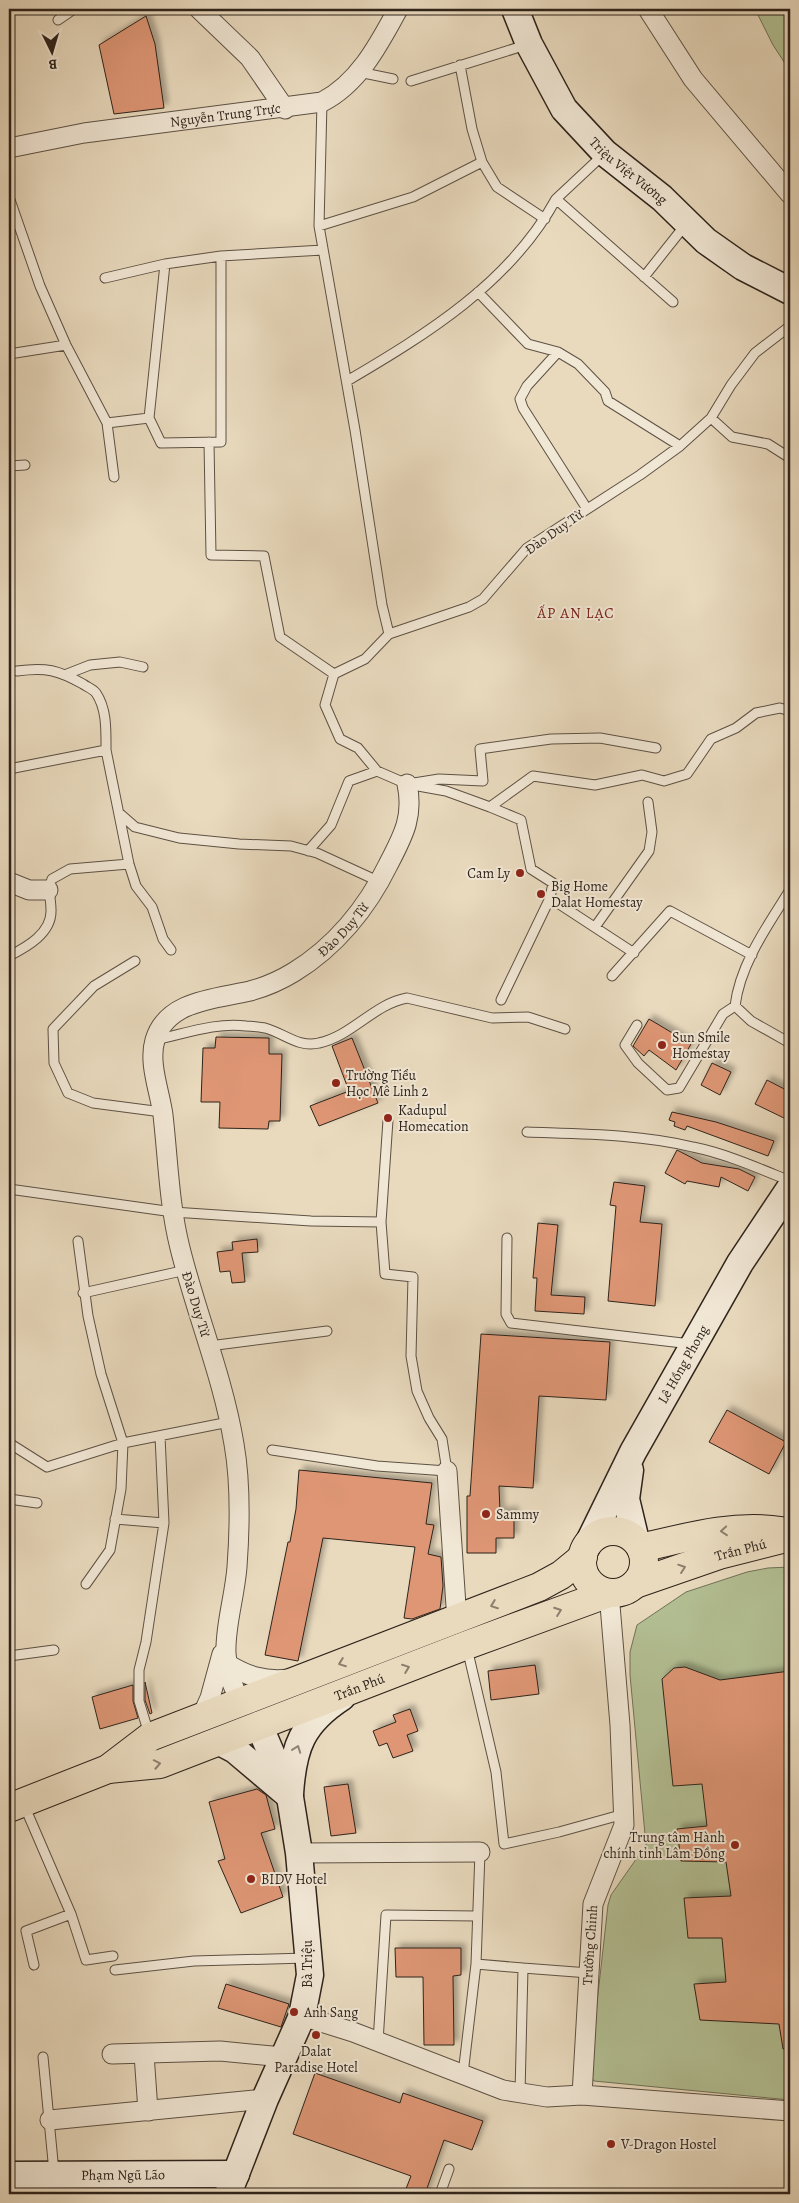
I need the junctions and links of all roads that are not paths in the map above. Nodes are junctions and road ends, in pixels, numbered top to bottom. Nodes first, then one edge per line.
1 (74, 9) edge
2 (199, 9) edge
3 (398, 9) edge
4 (515, 9) edge
5 (648, 9) edge
6 (58, 20) dead end
7 (529, 44) junction
8 (460, 65) junction
9 (359, 72) junction
10 (393, 79) dead end
11 (411, 81) dead end
12 (322, 102) junction
13 (285, 108) junction
14 (9, 148) edge
15 (605, 153) junction
16 (482, 162) junction
17 (790, 194) edge
18 (9, 197) edge
19 (556, 199) junction
20 (545, 219) junction
21 (687, 222) junction
22 (319, 226) junction
23 (322, 250) junction
24 (221, 256) junction
25 (165, 264) junction
26 (644, 276) junction
27 (105, 278) dead end
28 (790, 291) edge
29 (478, 292) junction
30 (673, 302) dead end
31 (790, 326) edge
32 (66, 344) junction
33 (558, 352) junction
34 (9, 354) edge
35 (347, 381) junction
36 (149, 418) junction
37 (711, 418) junction
38 (107, 423) junction
39 (209, 442) junction
40 (680, 446) junction
41 (790, 458) edge
42 (25, 465) dead end
43 (9, 466) edge
44 (114, 477) dead end
45 (587, 508) junction
46 (389, 634) junction
47 (143, 666) dead end
48 (16, 671) dead end
49 (67, 674) junction
50 (334, 674) junction
51 (790, 711) edge
52 (656, 748) dead end
53 (106, 750) junction
54 (9, 769) edge
55 (376, 772) junction
56 (407, 784) junction
57 (648, 802) dead end
58 (490, 807) junction
59 (119, 812) junction
60 (308, 851) junction
61 (128, 864) junction
62 (9, 882) edge
63 (380, 882) junction
64 (48, 890) junction
65 (790, 890) edge
66 (550, 898) junction
67 (595, 927) junction
68 (170, 950) dead end
69 (634, 953) junction
70 (752, 955) junction
71 (9, 956) edge
72 (135, 961) dead end
73 (612, 976) dead end
74 (501, 1000) dead end
75 (735, 1006) junction
76 (637, 1025) dead end
77 (565, 1029) dead end
78 (155, 1040) junction
79 (790, 1043) edge
80 (162, 1112) junction
81 (388, 1120) dead end
82 (526, 1132) dead end
83 (790, 1181) edge
84 (790, 1188) edge
85 (9, 1189) edge
86 (173, 1212) junction
87 (381, 1222) junction
88 (507, 1238) dead end
89 (78, 1241) dead end
90 (186, 1270) junction
91 (83, 1293) junction
92 (327, 1331) dead end
93 (694, 1345) junction
94 (209, 1346) junction
95 (229, 1422) junction
96 (160, 1436) junction
97 (9, 1443) edge
98 (123, 1443) junction
99 (272, 1450) dead end
100 (633, 1452) junction
101 (446, 1471) junction
102 (9, 1499) edge
103 (37, 1503) dead end
104 (115, 1519) junction
105 (164, 1523) junction
106 (790, 1532) edge
107 (790, 1537) edge
108 (638, 1544) junction
109 (584, 1553) junction
110 (86, 1584) dead end
111 (636, 1584) junction
112 (609, 1593) junction
113 (460, 1618) junction
114 (225, 1644) junction
115 (467, 1645) junction
116 (54, 1650) dead end
117 (9, 1656) edge
118 (226, 1663) junction
119 (305, 1677) junction
120 (354, 1688) junction
121 (241, 1701) junction
122 (201, 1718) junction
123 (259, 1725) junction
124 (150, 1737) junction
125 (218, 1741) junction
126 (108, 1768) junction
127 (290, 1797) junction
128 (16, 1805) edge
129 (625, 1814) junction
130 (480, 1852) joint
131 (299, 1853) junction
132 (71, 1914) junction
133 (477, 1916) junction
134 (113, 1956) dead end
135 (310, 1958) junction
136 (476, 1964) junction
137 (34, 1965) dead end
138 (523, 1968) junction
139 (115, 1970) dead end
140 (589, 1973) junction
141 (302, 2016) junction
142 (378, 2042) junction
143 (112, 2054) dead end
144 (144, 2054) junction
145 (43, 2057) dead end
146 (283, 2057) junction
147 (462, 2074) junction
148 (520, 2094) junction
149 (582, 2095) junction
150 (265, 2099) junction
151 (148, 2111) junction
152 (790, 2111) edge
153 (50, 2120) junction
154 (449, 2169) dead end
155 (9, 2174) edge
156 (54, 2174) junction
157 (232, 2184) edge
158 (440, 2194) edge

1 - 6 lane
2 - 13 street
3 - 9 street, Nguyễn Trung Trực
4 - 7 street, Triệu Việt Vương
5 - 17 street
7 - 8 lane
7 - 15 street, Triệu Việt Vương
8 - 11 lane
8 - 16 lane
9 - 10 lane
9 - 12 street, Nguyễn Trung Trực
12 - 13 street, Nguyễn Trung Trực
12 - 22 lane
13 - 14 street, Nguyễn Trung Trực
15 - 19 lane
15 - 21 street, Triệu Việt Vương
16 - 20 lane
16 - 22 lane
18 - 32 lane
19 - 20 lane
19 - 26 lane
20 - 29 lane
21 - 26 lane
21 - 28 street, Triệu Việt Vương
22 - 23 lane
23 - 24 lane
23 - 35 lane
24 - 25 lane
24 - 39 lane
25 - 27 lane
25 - 36 lane
26 - 30 lane
29 - 33 lane
29 - 35 lane
31 - 37 lane, Đào Duy Từ
32 - 34 lane
32 - 38 lane
33 - 40 lane
33 - 45 lane
35 - 46 lane
36 - 38 lane
36 - 39 lane
37 - 40 lane, Đào Duy Từ
37 - 41 lane
38 - 44 lane
39 - 50 lane
40 - 45 lane, Đào Duy Từ
42 - 43 lane
45 - 46 lane, Đào Duy Từ
46 - 50 lane, Đào Duy Từ
47 - 49 lane
48 - 49 lane
49 - 53 lane
50 - 55 lane
51 - 58 lane
52 - 56 lane
53 - 54 lane
53 - 59 lane
55 - 56 lane
55 - 60 lane
56 - 58 lane
56 - 63 street, Đào Duy Từ
57 - 67 lane
58 - 66 lane
59 - 60 lane
59 - 61 lane
60 - 63 lane
61 - 64 lane
61 - 68 lane
62 - 64 street
63 - 78 street, Đào Duy Từ
64 - 71 lane
65 - 70 lane
66 - 67 lane
66 - 74 lane
67 - 69 lane
69 - 70 lane
69 - 73 lane
70 - 75 lane
72 - 80 lane
75 - 76 lane
75 - 79 lane
77 - 78 lane
78 - 80 street, Đào Duy Từ
80 - 86 street, Đào Duy Từ
81 - 87 lane
82 - 83 lane
84 - 93 street, Lê Hồng Phong
85 - 86 lane
86 - 87 lane
86 - 90 street, Đào Duy Từ
87 - 101 lane
88 - 93 lane
89 - 91 lane
90 - 91 lane
90 - 94 street, Đào Duy Từ
91 - 98 lane
92 - 94 lane
93 - 100 street, Lê Hồng Phong
94 - 95 street, Đào Duy Từ
95 - 96 lane
95 - 114 street, Đào Duy Từ
96 - 98 lane
96 - 105 lane
97 - 98 lane
98 - 104 lane
99 - 101 lane
100 - 108 street
100 - 109 street, Lê Hồng Phong
101 - 113 street
102 - 103 lane
104 - 105 lane
104 - 110 lane
105 - 124 lane
106 -> 108 main road, Trần Phú
111 -> 107 main road, Trần Phú
108 - 109 main road
108 - 111 main road
109 - 112 main road
109 -> 113 main road, Trần Phú
111 - 112 main road
115 -> 112 main road, Trần Phú
112 - 129 street, Trường Chinh
113 -> 119 main road, Trần Phú
114 - 118 street, Đào Duy Từ
114 - 122 street
120 -> 115 main road, Trần Phú
115 - 129 lane
116 - 117 lane
118 - 119 street
118 - 121 street, Đào Duy Từ
119 - 121 main road, Trần Phú
120 - 123 main road, Trần Phú
127 -> 120 street
121 - 122 main road, Trần Phú
121 - 123 main road
122 - 124 main road, Trần Phú
123 - 125 main road, Trần Phú
123 - 127 street, Bà Triệu
124 - 126 main road, Trần Phú
126 -> 125 main road, Trần Phú
125 - 127 street
126 - 128 main road, Trần Phú
127 - 131 street, Bà Triệu
128 - 132 lane
129 - 140 street, Trường Chinh
130 - 131 street
130 - 133 lane
131 - 135 street, Bà Triệu
132 - 134 lane
132 - 137 lane
133 - 136 lane
133 - 142 lane
135 - 139 lane
135 - 141 street, Bà Triệu
136 - 138 lane
136 - 147 lane
138 - 140 lane
138 - 148 lane
140 - 149 street, Trường Chinh
141 - 142 street
141 - 146 street, Bà Triệu
142 - 147 street
143 - 144 street
144 - 146 street
144 - 151 street
145 - 153 lane
146 - 150 street, Bà Triệu
147 - 148 street
148 - 149 street
149 - 152 street
150 - 151 street
150 - 157 street, Bà Triệu
151 - 153 street
153 - 156 lane
154 - 158 lane
155 - 156 street, Phạm Ngũ Lão
156 - 157 street, Phạm Ngũ Lão

